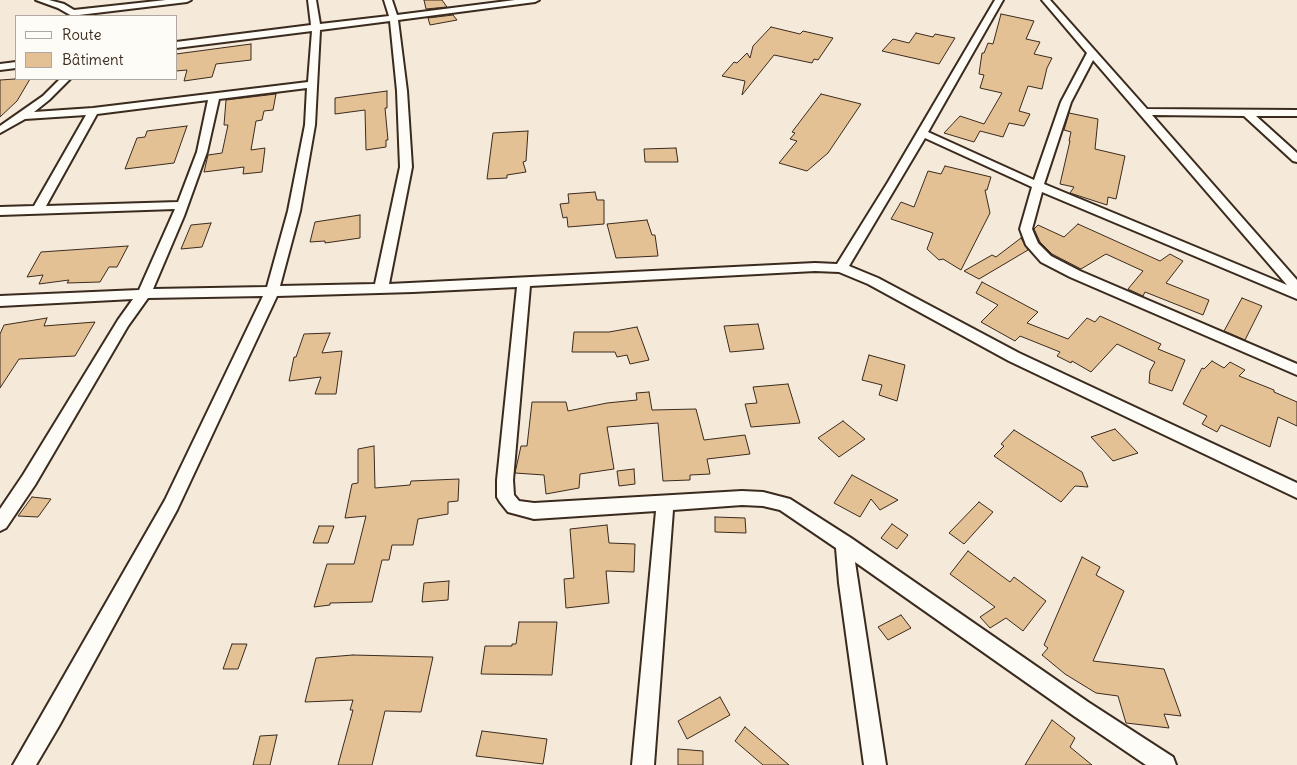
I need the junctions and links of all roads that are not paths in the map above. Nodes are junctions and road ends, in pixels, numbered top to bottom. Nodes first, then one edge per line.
1 (40, 0) edge
2 (188, 0) edge
3 (312, 0) edge
4 (388, 0) edge
5 (535, 0) edge
6 (999, 0) edge
7 (1046, 0) edge
8 (122, 4) edge
9 (75, 14) edge
10 (394, 18) junction
11 (316, 28) junction
12 (178, 45) edge
13 (1092, 53) junction
14 (15, 65) edge
15 (0, 67) edge
16 (64, 80) edge
17 (312, 84) junction
18 (214, 97) junction
19 (93, 111) junction
20 (1144, 112) junction
21 (1247, 112) junction
22 (1297, 113) edge
23 (23, 116) junction
24 (0, 130) edge
25 (923, 133) junction
26 (1297, 159) edge
27 (1038, 186) junction
28 (182, 205) junction
29 (38, 210) junction
30 (0, 211) edge
31 (841, 268) junction
32 (524, 282) junction
33 (1297, 288) edge
34 (381, 289) junction
35 (272, 292) junction
36 (144, 294) junction
37 (1297, 294) edge
38 (1, 302) edge
39 (1297, 370) edge
40 (1297, 491) edge
41 (664, 503) junction
42 (0, 523) edge
43 (845, 544) junction
44 (24, 765) edge
45 (643, 765) edge
46 (875, 765) edge
47 (1165, 765) edge

1 - 9 street
2 - 8 street
3 - 11 street
4 - 10 street
5 - 10 street
6 - 25 street
7 - 13 street
8 - 9 street
10 - 11 street
10 - 34 street
11 - 12 street
11 - 17 street
13 - 20 street
13 - 27 street
14 - 15 street
16 - 23 street
17 - 18 street
17 - 35 street
18 - 19 street
18 - 28 street
19 - 23 street
19 - 29 street
20 - 21 street
20 - 33 street
21 - 22 street
21 - 26 street
23 - 24 street
25 - 27 street
25 - 31 street
27 - 37 street
27 - 39 street
28 - 29 street
28 - 36 street
29 - 30 street
31 - 32 street
31 - 40 street
32 - 34 street
32 - 41 street
34 - 35 street
35 - 36 street
35 - 44 street
36 - 38 street
36 - 42 street
41 - 43 street
41 - 45 street
43 - 46 street
43 - 47 street

